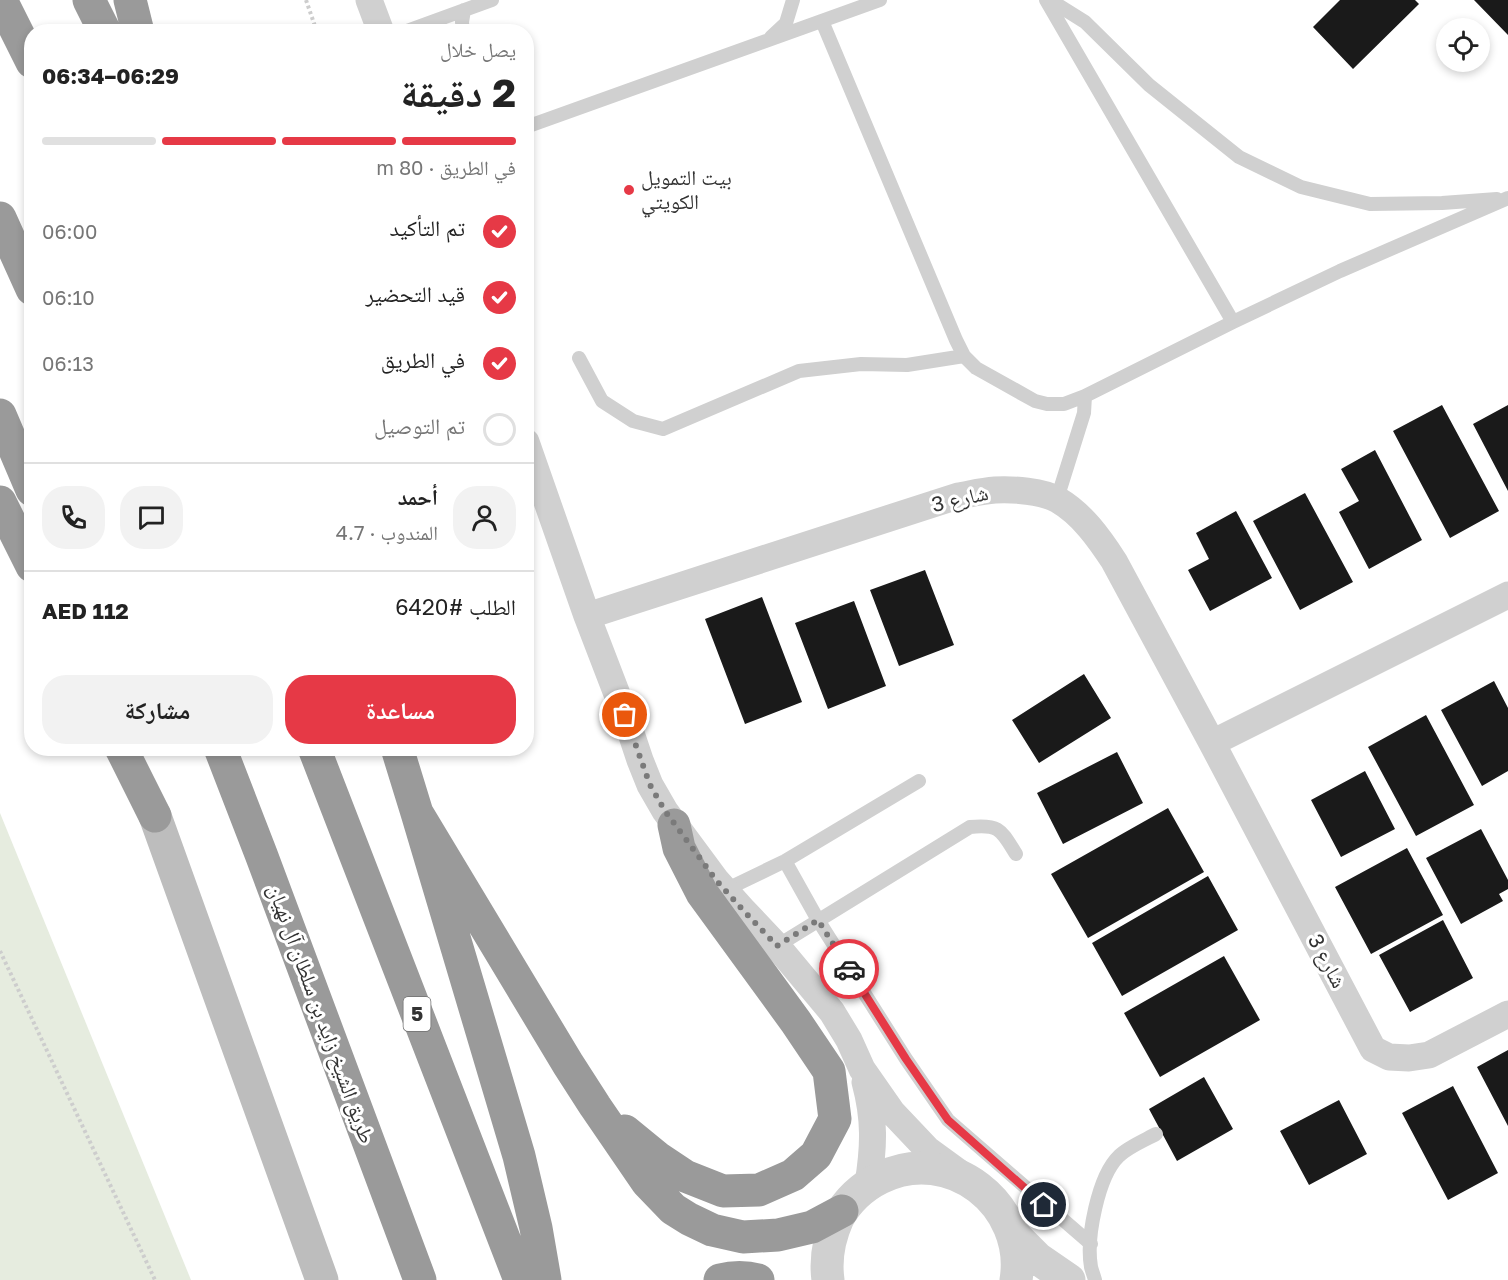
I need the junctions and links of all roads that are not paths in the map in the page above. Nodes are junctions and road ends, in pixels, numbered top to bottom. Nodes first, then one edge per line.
1 (1, 0) edge
2 (88, 0) edge
3 (130, 0) edge
4 (369, 0) edge
5 (492, 0) edge
6 (793, 0) edge
7 (880, 0) edge
8 (1048, 0) edge
9 (464, 10) junction
10 (822, 21) junction
11 (101, 24) edge
12 (136, 24) edge
13 (378, 24) edge
14 (426, 24) edge
15 (462, 24) edge
16 (767, 41) junction
17 (24, 46) edge
18 (534, 124) edge
19 (0, 218) edge
20 (24, 271) edge
21 (1233, 322) junction
22 (964, 356) junction
23 (579, 358) dead end
24 (1085, 396) junction
25 (0, 415) edge
26 (534, 465) edge
27 (24, 471) edge
28 (1057, 499) junction
29 (0, 502) edge
30 (24, 550) edge
31 (1508, 596) edge
32 (587, 616) junction
33 (1212, 743) junction
34 (125, 756) edge
35 (133, 756) edge
36 (223, 756) edge
37 (317, 756) edge
38 (399, 756) edge
39 (919, 781) dead end
40 (417, 813) junction
41 (155, 816) junction
42 (674, 825) junction
43 (1016, 854) dead end
44 (785, 861) junction
45 (725, 890) junction
46 (818, 920) junction
47 (777, 946) junction
48 (1508, 1014) edge
49 (862, 1069) junction
50 (595, 1106) junction
51 (1156, 1134) dead end
52 (970, 1180) junction
53 (868, 1184) junction
54 (842, 1211) junction
55 (1012, 1233) junction
56 (1091, 1244) junction
57 (322, 1280) edge
58 (420, 1280) edge
59 (520, 1280) edge
60 (545, 1280) edge
61 (720, 1280) edge
62 (758, 1280) edge
63 (828, 1280) edge
64 (1016, 1280) edge
65 (1069, 1280) edge
66 (1095, 1280) edge

1 - 17 highway
2 - 11 highway
3 - 12 highway
4 - 13 street
5 - 9 lane
6 - 16 lane
7 - 10 lane
8 - 21 lane
8 - 21 lane
9 - 14 lane
9 - 15 lane
10 - 16 lane
10 - 22 lane
16 - 18 lane
19 - 20 highway
21 - 24 lane
22 - 23 lane
22 - 24 lane
24 - 28 lane
25 - 27 highway
26 - 32 street
28 - 32 street, شارع 3
28 - 33 street, شارع 3
29 - 30 highway
31 - 33 street
32 - 42 street
33 - 48 street, شارع 3
34 - 41 highway
35 - 41 highway
36 - 58 highway, طريق الشيخ زايد بن سلطان آل نهيان
37 - 59 highway, 5
38 - 40 highway
39 - 44 lane
40 - 50 highway
40 - 60 highway
41 - 57 main road
42 - 45 street
42 - 50 highway
43 - 46 lane
44 - 45 lane
44 - 46 lane
45 - 47 street
46 - 47 lane
46 - 56 lane
47 - 49 street
49 - 52 street
49 - 53 street
50 - 54 highway
51 - 56 lane
52 - 53 street
52 - 55 street
53 - 54 street
54 - 63 street
55 - 64 street
55 - 65 street
56 - 66 lane
61 - 62 highway

